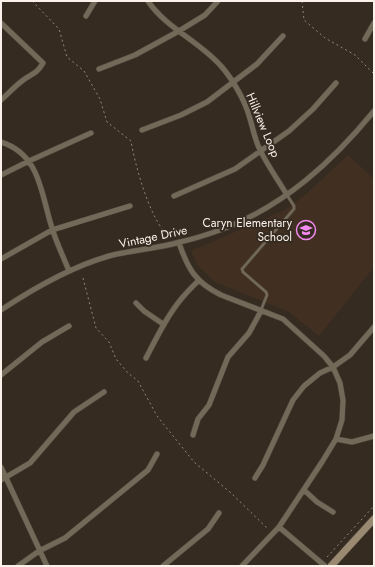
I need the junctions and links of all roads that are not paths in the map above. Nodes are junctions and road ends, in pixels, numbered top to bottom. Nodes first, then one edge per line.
1 (95, 1) edge
2 (148, 1) edge
3 (218, 1) edge
4 (86, 16) dead end
5 (1, 23) edge
6 (374, 23) edge
7 (179, 31) junction
8 (284, 36) dead end
9 (365, 39) dead end
10 (99, 69) dead end
11 (232, 82) junction
12 (336, 83) dead end
13 (1, 100) edge
14 (374, 111) edge
15 (142, 130) dead end
16 (92, 133) dead end
17 (1, 142) edge
18 (260, 150) junction
19 (29, 161) junction
20 (1, 175) edge
21 (287, 195) junction
22 (174, 196) dead end
23 (130, 206) dead end
24 (52, 230) junction
25 (180, 242) junction
26 (1, 259) edge
27 (69, 271) junction
28 (199, 280) junction
29 (136, 303) dead end
30 (1, 310) edge
31 (261, 311) junction
32 (163, 324) junction
33 (70, 326) dead end
34 (374, 327) edge
35 (146, 358) dead end
36 (333, 366) junction
37 (1, 375) edge
38 (104, 392) dead end
39 (193, 435) dead end
40 (374, 436) edge
41 (336, 439) junction
42 (157, 454) dead end
43 (1, 467) edge
44 (6, 476) junction
45 (255, 478) dead end
46 (1, 480) edge
47 (304, 490) junction
48 (332, 512) dead end
49 (219, 513) dead end
50 (374, 519) edge
51 (279, 527) junction
52 (39, 550) junction
53 (244, 565) edge
54 (18, 566) edge
55 (47, 566) edge
56 (163, 566) edge
57 (325, 566) edge
58 (331, 566) edge

1 - 4 street
2 - 7 street, Hillview Loop
3 - 7 street
5 - 13 street
6 - 9 street
7 - 10 street
7 - 11 street, Hillview Loop
8 - 11 street
11 - 15 street
11 - 18 street, Hillview Loop
12 - 18 street
14 - 21 street, Vintage Drive
16 - 19 street
17 - 19 street
18 - 21 street, Hillview Loop
18 - 22 street
19 - 20 street
19 - 24 street
21 - 25 street, Vintage Drive
21 - 31 lane
23 - 24 street
24 - 26 street
24 - 27 street
25 - 27 street, Vintage Drive
25 - 28 street
27 - 30 street, Vintage Drive
28 - 31 street
28 - 32 street
29 - 32 street
31 - 36 street
31 - 39 street
32 - 35 street
33 - 37 street
34 - 36 street
36 - 41 street
36 - 45 street
38 - 44 street
40 - 41 street
41 - 47 street
42 - 52 street
43 - 44 street
44 - 46 street
44 - 52 street
47 - 48 street
47 - 51 street
49 - 56 street
50 - 58 main road
51 - 53 street
51 - 57 street
52 - 54 street
52 - 55 street

